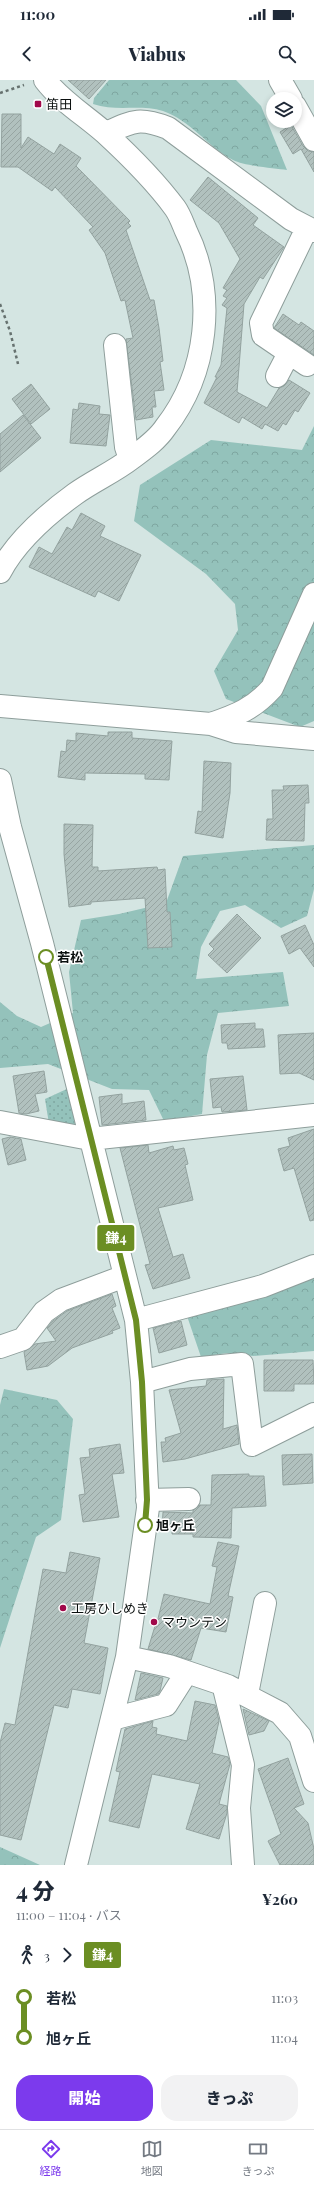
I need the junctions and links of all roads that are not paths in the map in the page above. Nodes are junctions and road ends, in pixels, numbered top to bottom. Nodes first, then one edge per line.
1 (45, 80) edge
2 (280, 80) edge
3 (287, 92) edge
4 (302, 119) edge
5 (106, 133) junction
6 (314, 140) edge
7 (311, 229) edge
8 (115, 345) dead end
9 (276, 376) dead end
10 (130, 459) junction
11 (2, 562) edge
12 (314, 594) edge
13 (0, 706) edge
14 (211, 724) junction
15 (314, 739) edge
16 (0, 780) edge
17 (5, 828) edge
18 (314, 1115) edge
19 (0, 1122) edge
20 (90, 1139) junction
21 (314, 1266) edge
22 (125, 1276) junction
23 (136, 1320) junction
24 (0, 1347) edge
25 (142, 1382) junction
26 (314, 1414) edge
27 (189, 1499) dead end
28 (147, 1500) junction
29 (265, 1603) dead end
30 (127, 1657) junction
31 (187, 1672) junction
32 (223, 1684) junction
33 (247, 1694) junction
34 (112, 1718) junction
35 (314, 1781) edge
36 (76, 1865) edge
37 (242, 1865) edge

1 - 5 street
2 - 3 street
4 - 6 street
5 - 7 street
5 - 10 street
7 - 9 street
8 - 10 street
10 - 11 street
12 - 14 street
13 - 14 street
14 - 15 street
16 - 17 street
17 - 20 street
18 - 20 street
19 - 20 street
20 - 22 street
21 - 23 street
22 - 23 street
22 - 24 street
23 - 25 street
25 - 26 street
25 - 28 street
27 - 28 street
28 - 30 street
29 - 33 street
30 - 31 street
30 - 34 street
31 - 32 street
31 - 34 street
32 - 33 street
32 - 37 street
33 - 35 street
34 - 36 street

